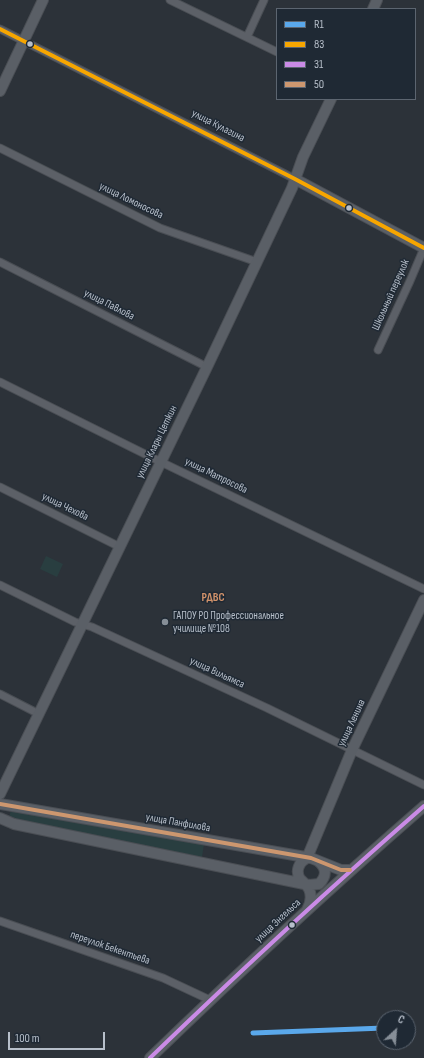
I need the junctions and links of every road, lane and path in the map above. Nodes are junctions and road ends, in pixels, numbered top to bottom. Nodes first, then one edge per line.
1 (43, 0) edge
2 (170, 0) edge
3 (264, 0) edge
4 (0, 29) edge
5 (246, 37) junction
6 (24, 41) junction
7 (276, 52) edge
8 (0, 91) edge
9 (331, 100) edge
10 (0, 148) edge
11 (295, 179) junction
12 (424, 248) edge
13 (0, 262) edge
14 (257, 262) junction
15 (378, 350) dead end
16 (207, 367) junction
17 (0, 382) edge
18 (161, 462) junction
19 (0, 487) edge
20 (120, 547) junction
21 (0, 585) edge
22 (424, 589) edge
23 (424, 600) edge
24 (82, 624) junction
25 (0, 694) edge
26 (39, 714) junction
27 (352, 750) junction
28 (424, 785) edge
29 (0, 794) edge
30 (0, 804) edge
31 (424, 806) edge
32 (0, 818) edge
33 (312, 859) junction
34 (350, 870) junction
35 (307, 884) junction
36 (330, 889) junction
37 (306, 912) junction
38 (0, 921) edge
39 (210, 1000) junction
40 (150, 1058) edge

1 - 6 street
2 - 5 street
3 - 5 street
4 - 6 street, улица Кулагина
5 - 7 street
6 - 8 street
6 - 11 street, улица Кулагина
9 - 11 street, улица Клары Цеткин
10 - 14 street, улица Ломоносова
11 - 12 street, улица Кулагина
11 - 14 street, улица Клары Цеткин
12 - 15 street, Школьный переулок
13 - 16 street, улица Павлова
14 - 16 street, улица Клары Цеткин
16 - 18 street, улица Клары Цеткин
17 - 18 street, улица Матросова
18 - 20 street, улица Клары Цеткин
18 - 22 street, улица Матросова
19 - 20 street, улица Чехова
20 - 24 street, улица Клары Цеткин
21 - 24 street, улица Вильямса
23 - 27 street, улица Ленина
24 - 26 street, улица Клары Цеткин
24 - 27 street, улица Вильямса
25 - 26 street
26 - 29 street, улица Клары Цеткин
27 - 28 street, улица Вильямса
27 - 33 street, улица Ленина
30 - 33 street, улица Панфилова
31 - 34 street, улица Энгельса
32 - 35 street
33 - 34 street, улица Панфилова
33 - 35 street
33 - 35 street
34 - 36 street, улица Энгельса
35 - 36 street
35 - 37 street
36 - 37 street, улица Энгельса
37 - 39 street, улица Энгельса
38 - 39 street, переулок Бекентьева
39 - 40 street, улица Энгельса

